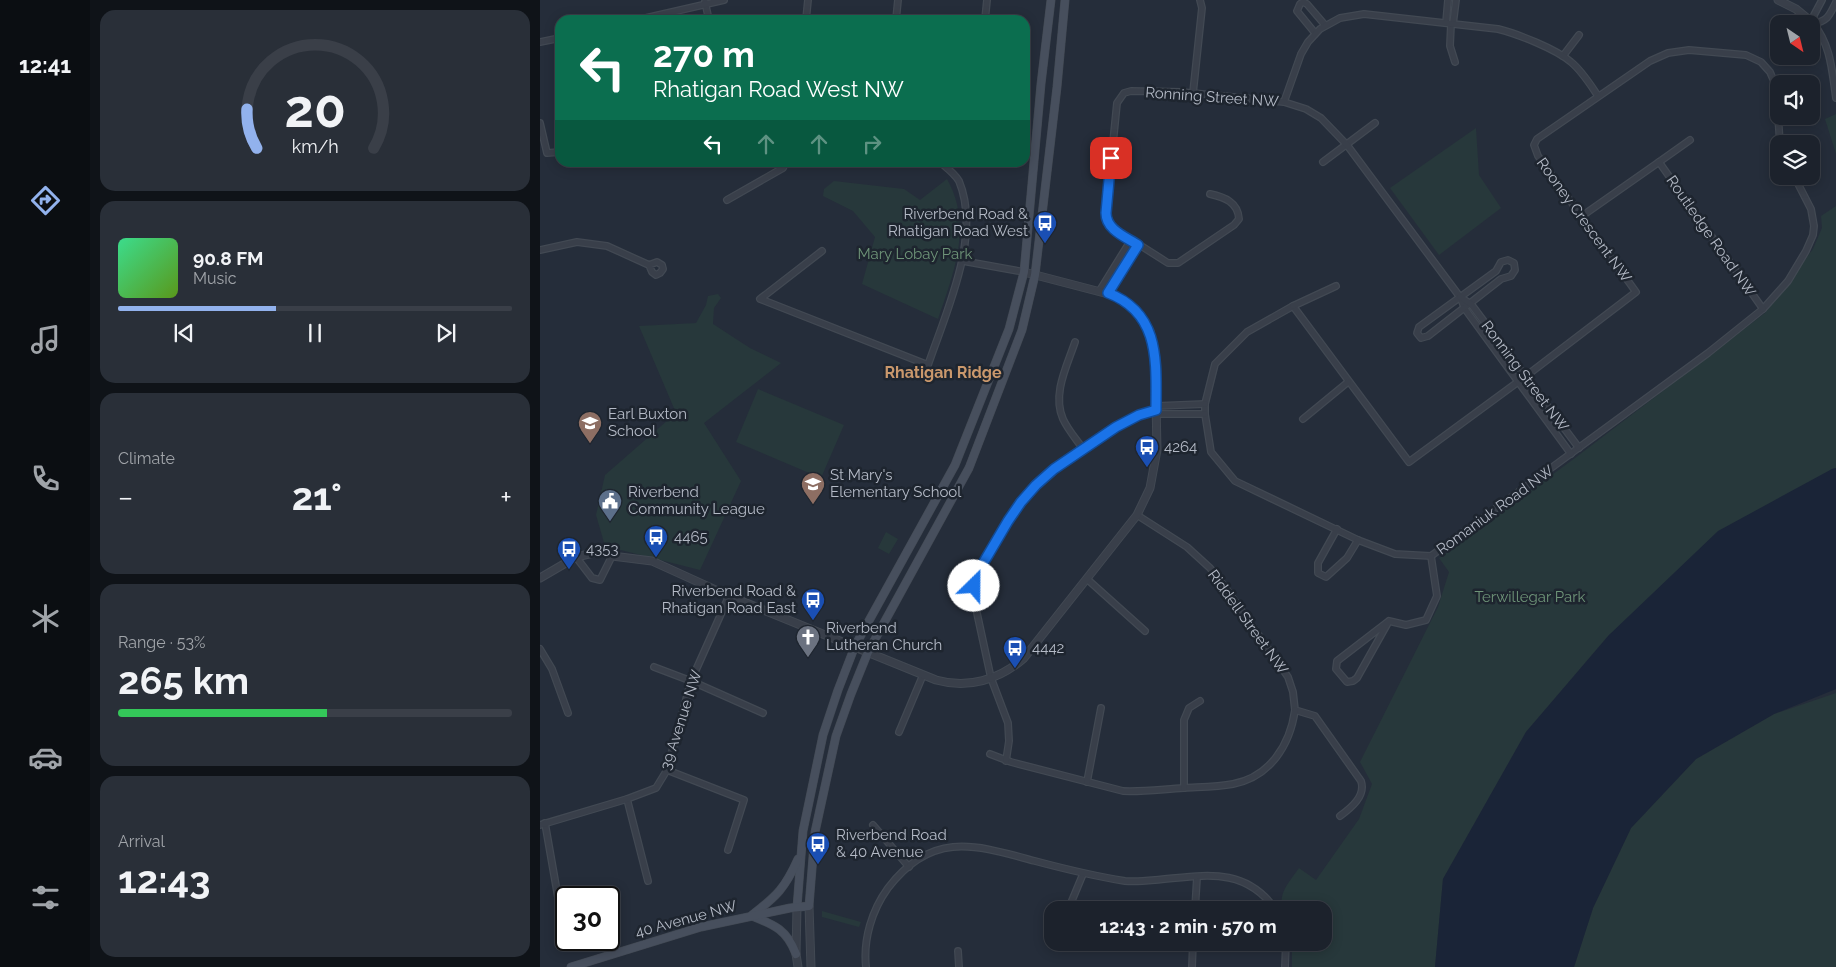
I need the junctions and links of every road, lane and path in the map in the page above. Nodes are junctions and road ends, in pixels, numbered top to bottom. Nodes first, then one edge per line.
1 (724, 0) edge
2 (808, 0) edge
3 (898, 0) edge
4 (987, 0) edge
5 (1051, 0) edge
6 (1065, 0) edge
7 (1200, 0) edge
8 (1448, 0) edge
9 (1456, 0) edge
10 (1778, 0) edge
11 (1822, 0) edge
12 (705, 2) edge
13 (1836, 2) edge
14 (656, 15) edge
15 (708, 15) edge
16 (806, 15) edge
17 (896, 15) edge
18 (986, 15) edge
19 (1803, 15) edge
20 (1814, 15) edge
21 (1820, 23) edge
22 (1450, 24) junction
23 (1325, 25) junction
24 (1820, 33) edge
25 (1315, 34) junction
26 (1579, 35) dead end
27 (555, 39) edge
28 (540, 42) edge
29 (1563, 56) junction
30 (1455, 62) dead end
31 (1193, 93) junction
32 (1598, 96) junction
33 (1836, 98) edge
34 (1284, 102) junction
35 (540, 123) edge
36 (1375, 123) dead end
37 (1779, 135) edge
38 (1690, 140) dead end
39 (1347, 146) junction
40 (555, 152) edge
41 (1323, 162) dead end
42 (1659, 162) junction
43 (784, 167) edge
44 (947, 168) edge
45 (1799, 185) edge
46 (1210, 194) dead end
47 (727, 200) dead end
48 (1582, 216) junction
49 (1131, 240) junction
50 (1138, 245) junction
51 (540, 250) edge
52 (822, 251) dead end
53 (963, 261) junction
54 (649, 265) dead end
55 (1024, 272) junction
56 (1035, 275) junction
57 (1336, 286) dead end
58 (1100, 290) junction
59 (1108, 293) junction
60 (1460, 298) junction
61 (1471, 304) junction
62 (1293, 306) junction
63 (1465, 309) junction
64 (1763, 309) junction
65 (1075, 342) dead end
66 (1526, 376) junction
67 (1518, 381) junction
68 (1348, 382) junction
69 (1205, 404) junction
70 (1156, 410) junction
71 (1205, 414) junction
72 (1303, 418) dead end
73 (1579, 448) junction
74 (1083, 449) junction
75 (1570, 454) junction
76 (1137, 515) junction
77 (1337, 530) junction
78 (1358, 540) junction
79 (612, 556) junction
80 (1431, 556) junction
81 (576, 557) junction
82 (540, 578) edge
83 (1087, 579) junction
84 (729, 596) junction
85 (1389, 622) junction
86 (1144, 631) dead end
87 (855, 646) junction
88 (540, 649) edge
89 (868, 652) junction
90 (654, 667) dead end
91 (923, 676) junction
92 (991, 678) junction
93 (691, 680) junction
94 (1200, 702) dead end
95 (1101, 708) dead end
96 (1295, 710) junction
97 (568, 713) dead end
98 (763, 714) dead end
99 (899, 732) dead end
100 (990, 754) dead end
101 (1006, 761) junction
102 (667, 770) junction
103 (1087, 782) junction
104 (1184, 788) junction
105 (627, 799) junction
106 (1340, 816) dead end
107 (543, 824) edge
108 (873, 825) dead end
109 (728, 850) dead end
110 (801, 854) junction
111 (909, 867) junction
112 (1083, 874) junction
113 (1197, 877) junction
114 (648, 880) dead end
115 (555, 887) edge
116 (1072, 901) edge
117 (1196, 901) edge
118 (1268, 901) edge
119 (809, 906) junction
120 (797, 907) junction
121 (750, 916) junction
122 (958, 951) dead end
123 (1193, 951) edge
124 (1286, 951) edge
125 (796, 954) junction
126 (571, 967) edge
127 (798, 967) edge
128 (811, 967) edge
129 (866, 967) edge
130 (959, 967) edge
131 (1192, 967) edge
132 (1285, 967) edge

1 - 12 street
2 - 16 street
3 - 17 street
4 - 18 street
5 - 55 main road
6 - 56 main road
7 - 31 street
8 - 22 street
9 - 22 street
10 - 19 street
11 - 20 street
12 - 14 street
12 - 15 street
13 - 21 street
22 - 23 street
22 - 29 street
22 - 30 street
23 - 25 street
23 - 25 street
24 - 33 street
25 - 34 street
26 - 29 street
27 - 28 street
29 - 32 street
31 - 34 street, Ronning Street NW
31 - 49 street, Ronning Street NW
32 - 37 street, Rooney Crescent NW
32 - 48 street, Rooney Crescent NW
34 - 39 street, Ronning Street NW
35 - 40 street
36 - 39 street
38 - 42 street, Routledge Road NW
39 - 41 street
39 - 60 street, Ronning Street NW
42 - 48 street, Routledge Road NW
42 - 64 street, Routledge Road NW
43 - 47 street
44 - 53 street
45 - 64 street
46 - 50 street, Ronning Street NW
48 - 66 street, Rooney Crescent NW
49 - 50 street, Ronning Street NW
49 - 58 street
50 - 59 street
51 - 54 street
52 - 53 street
53 - 55 street
55 - 56 street
55 - 87 main road
56 - 58 street
56 - 89 main road
57 - 62 street, Romaniuk Road NW
58 - 59 street
59 - 70 street
60 - 61 street, Ronning Street NW
60 - 61 street
60 - 63 street, Ronning Street NW
60 - 63 street
61 - 63 street
61 - 66 street, Ronning Street NW
62 - 68 street
62 - 69 street, Romaniuk Road NW
63 - 67 street, Ronning Street NW
64 - 73 street
65 - 74 street
66 - 67 street
66 - 73 street, Ronning Street NW
67 - 68 street
67 - 75 street, Ronning Street NW
68 - 72 street
69 - 70 street
69 - 71 street, Romaniuk Road NW
70 - 71 street
70 - 74 street
70 - 76 street
71 - 77 street, Romaniuk Road NW
73 - 75 street
74 - 92 street
75 - 80 street, Romaniuk Road NW
76 - 83 street
76 - 96 street, Riddell Street NW
77 - 78 street, Romaniuk Road NW
77 - 78 street
78 - 80 street, Romaniuk Road NW
79 - 81 street
79 - 81 street
79 - 84 street
80 - 85 street
81 - 82 street
83 - 86 street
83 - 92 street
84 - 87 street
84 - 93 street, 39 Avenue NW
85 - 85 street
87 - 89 street
87 - 110 main road
88 - 97 street
89 - 91 street
89 - 119 main road
90 - 93 street
91 - 92 street
91 - 99 street
92 - 101 street
93 - 98 street
93 - 102 street, 39 Avenue NW
94 - 104 street
95 - 103 street
96 - 104 street
96 - 106 street
100 - 101 street
101 - 103 street
102 - 105 street, 39 Avenue NW
102 - 109 street
103 - 104 street
105 - 107 street, 39 Avenue NW
105 - 114 street
107 - 115 street
108 - 111 street
110 - 120 main road
110 - 121 main road
111 - 112 street
111 - 129 street
112 - 113 street
112 - 116 street
113 - 117 street
113 - 118 street
119 - 120 main road, 40 Avenue NW
119 - 128 street
120 - 121 main road, 40 Avenue NW
120 - 125 street
121 - 125 main road
121 - 126 main road, 40 Avenue NW
122 - 130 street
123 - 131 street
124 - 132 street
125 - 127 street

